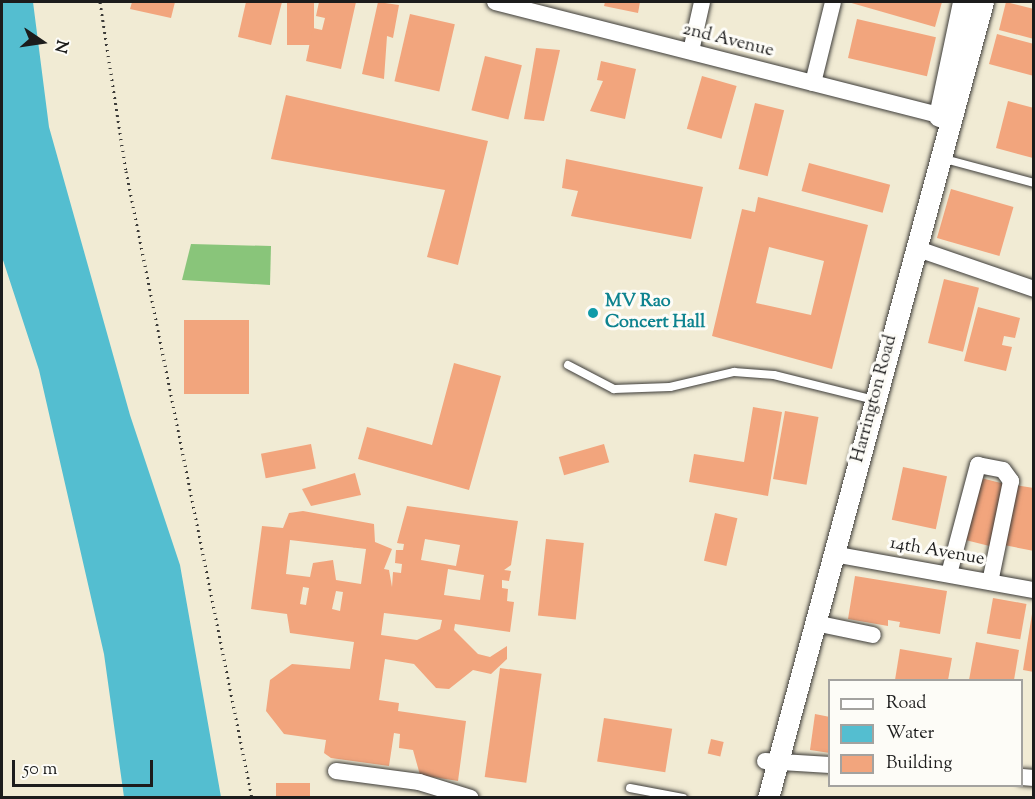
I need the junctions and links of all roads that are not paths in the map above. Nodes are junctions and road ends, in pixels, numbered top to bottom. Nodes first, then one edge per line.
1 (495, 2) edge
2 (702, 2) edge
3 (833, 2) edge
4 (963, 2) edge
5 (983, 2) edge
6 (691, 51) junction
7 (813, 83) junction
8 (946, 117) junction
9 (941, 158) junction
10 (1034, 183) edge
11 (915, 248) junction
12 (1034, 290) edge
13 (568, 365) dead end
14 (869, 398) junction
15 (833, 554) junction
16 (949, 574) junction
17 (990, 582) junction
18 (1034, 590) edge
19 (815, 623) junction
20 (873, 635) dead end
21 (771, 761) junction
22 (828, 765) edge
23 (336, 771) dead end
24 (630, 788) dead end
25 (471, 798) edge
26 (683, 798) edge
27 (755, 798) edge
28 (768, 798) edge

1 - 6 street, 2nd Avenue
2 - 6 street
3 - 7 street
4 - 8 street
5 - 8 street, Harrington Road
6 - 7 street, 2nd Avenue
7 - 8 street, 2nd Avenue
8 - 9 street, Harrington Road
8 - 14 street
9 - 10 lane
9 - 11 street, Harrington Road
11 - 12 street
11 - 14 street, Harrington Road
13 - 14 lane
14 - 15 street, Harrington Road
14 - 21 street
15 - 16 street, 14th Avenue
15 - 19 street, Harrington Road
16 - 17 street, 14th Avenue
16 - 17 street
17 - 18 street, 14th Avenue
19 - 20 street
19 - 21 street, Harrington Road
21 - 22 street
21 - 27 street
21 - 28 street, Harrington Road
23 - 25 street
24 - 26 lane

